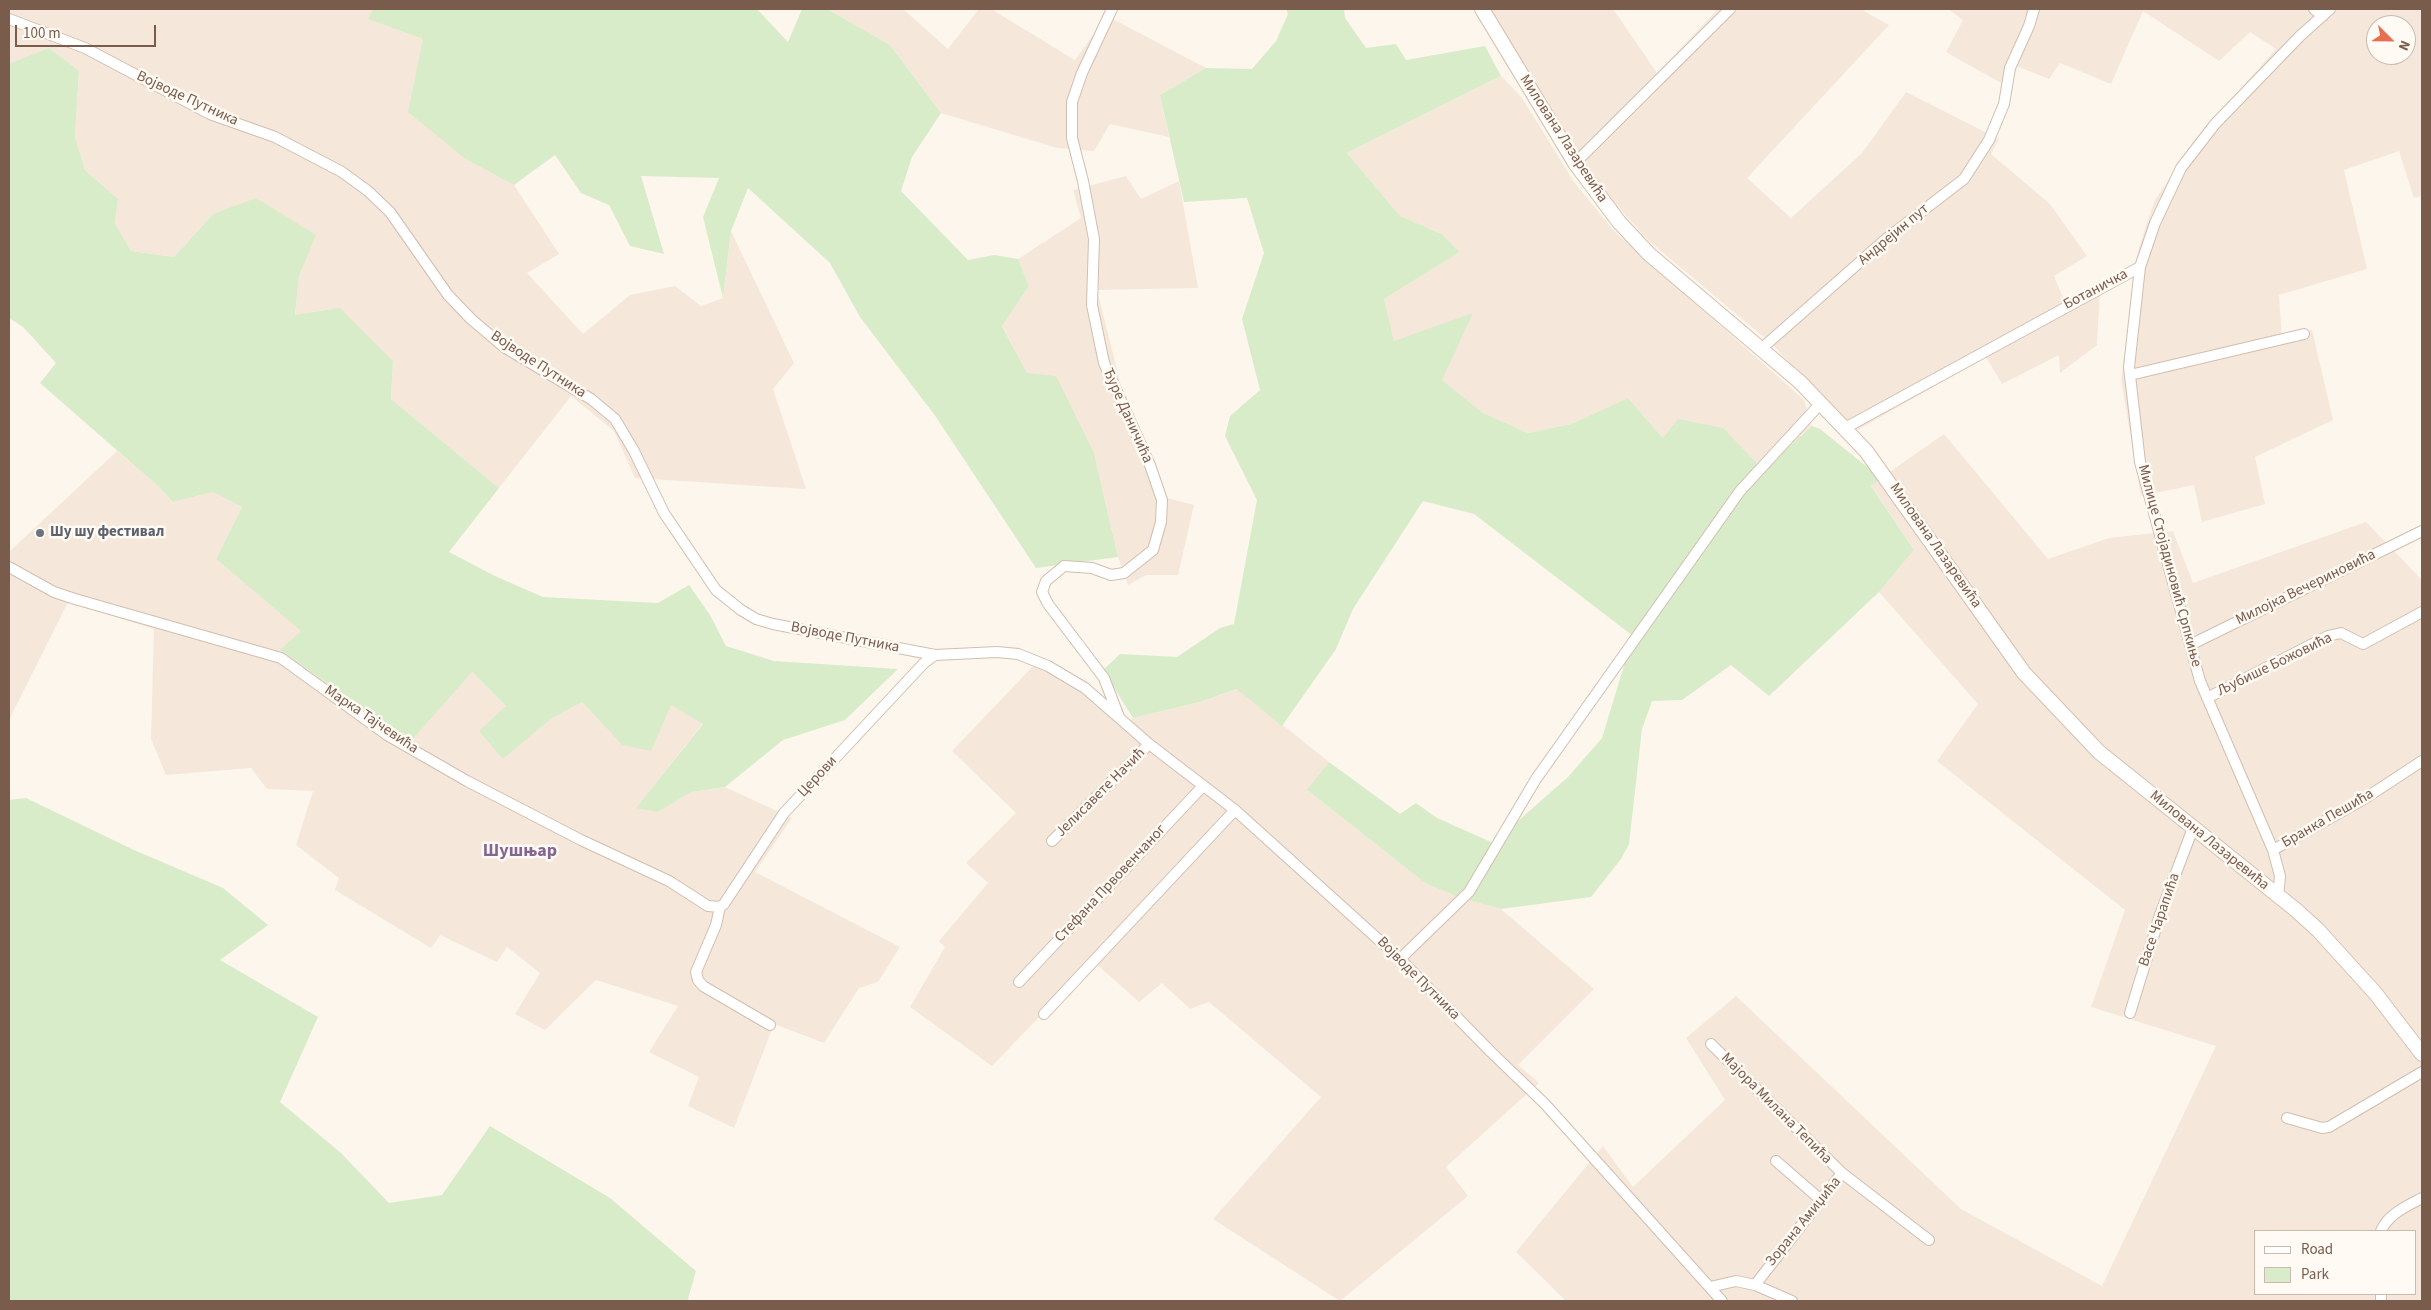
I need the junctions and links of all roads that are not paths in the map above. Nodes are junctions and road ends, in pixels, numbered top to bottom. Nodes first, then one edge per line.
1 (1112, 9) edge
2 (1482, 9) edge
3 (1730, 9) edge
4 (2034, 9) edge
5 (2314, 9) edge
6 (2327, 12) edge
7 (9, 19) edge
8 (1575, 163) junction
9 (2140, 266) junction
10 (2304, 334) dead end
11 (1761, 349) junction
12 (2130, 375) junction
13 (1821, 403) junction
14 (1845, 428) junction
15 (2422, 532) edge
16 (9, 567) edge
17 (2422, 612) edge
18 (2190, 645) junction
19 (935, 655) junction
20 (2207, 698) junction
21 (1119, 718) junction
22 (1150, 744) junction
23 (2422, 761) edge
24 (1203, 786) junction
25 (1235, 810) junction
26 (2193, 828) junction
27 (1052, 841) dead end
28 (2273, 850) junction
29 (2278, 897) junction
30 (720, 907) junction
31 (1400, 959) junction
32 (1019, 982) dead end
33 (2130, 1013) dead end
34 (1044, 1014) dead end
35 (770, 1025) dead end
36 (1711, 1044) dead end
37 (2422, 1054) edge
38 (2422, 1072) edge
39 (2287, 1118) dead end
40 (1776, 1161) dead end
41 (1842, 1173) junction
42 (2422, 1198) edge
43 (1821, 1200) junction
44 (2381, 1230) edge
45 (1929, 1240) dead end
46 (1755, 1285) junction
47 (1710, 1287) junction
48 (1722, 1301) edge
49 (1792, 1301) edge

1 - 21 street, Ђуре Даничића
2 - 8 street, Милована Лазаревића
3 - 8 street
4 - 11 street, Андрејин пут
5 - 6 street
6 - 9 street, Ботаничка
7 - 19 street, Војводе Путника
8 - 11 street, Милована Лазаревића
9 - 12 street, Милице Стојадиновић Српкиње
9 - 14 street, Ботаничка
10 - 12 street
11 - 13 street, Милована Лазаревића
12 - 18 street, Милице Стојадиновић Српкиње
13 - 14 street, Милована Лазаревића
13 - 31 street
14 - 26 street, Милована Лазаревића
15 - 18 street, Милојка Вечериновића
16 - 30 street, Марка Тајчевића
17 - 20 street, Љубише Божовића
18 - 20 street, Милице Стојадиновић Српкиње
19 - 21 street, Војводе Путника
19 - 30 street, Церови
20 - 28 street, Милице Стојадиновић Српкиње
21 - 22 street, Војводе Путника
22 - 24 street, Војводе Путника
22 - 27 street, Јелисавете Начић
23 - 28 street, Бранка Пешића
24 - 25 street, Војводе Путника
24 - 32 street, Стефана Првовенчаног
25 - 31 street, Војводе Путника
25 - 34 street
26 - 29 street, Милована Лазаревића
26 - 33 street, Васе Чарапића
28 - 29 street, Бранка Пешића
29 - 37 street, Милована Лазаревића
30 - 35 street, Церови
31 - 47 street, Војводе Путника
36 - 41 street, Мајора Милана Тепића
38 - 39 street
40 - 43 street
41 - 43 street, Зорана Амиџића
41 - 45 street, Зорана Амиџића
42 - 44 street
43 - 46 street, Зорана Амиџића
46 - 47 street
46 - 49 street
47 - 48 street, Војводе Путника

